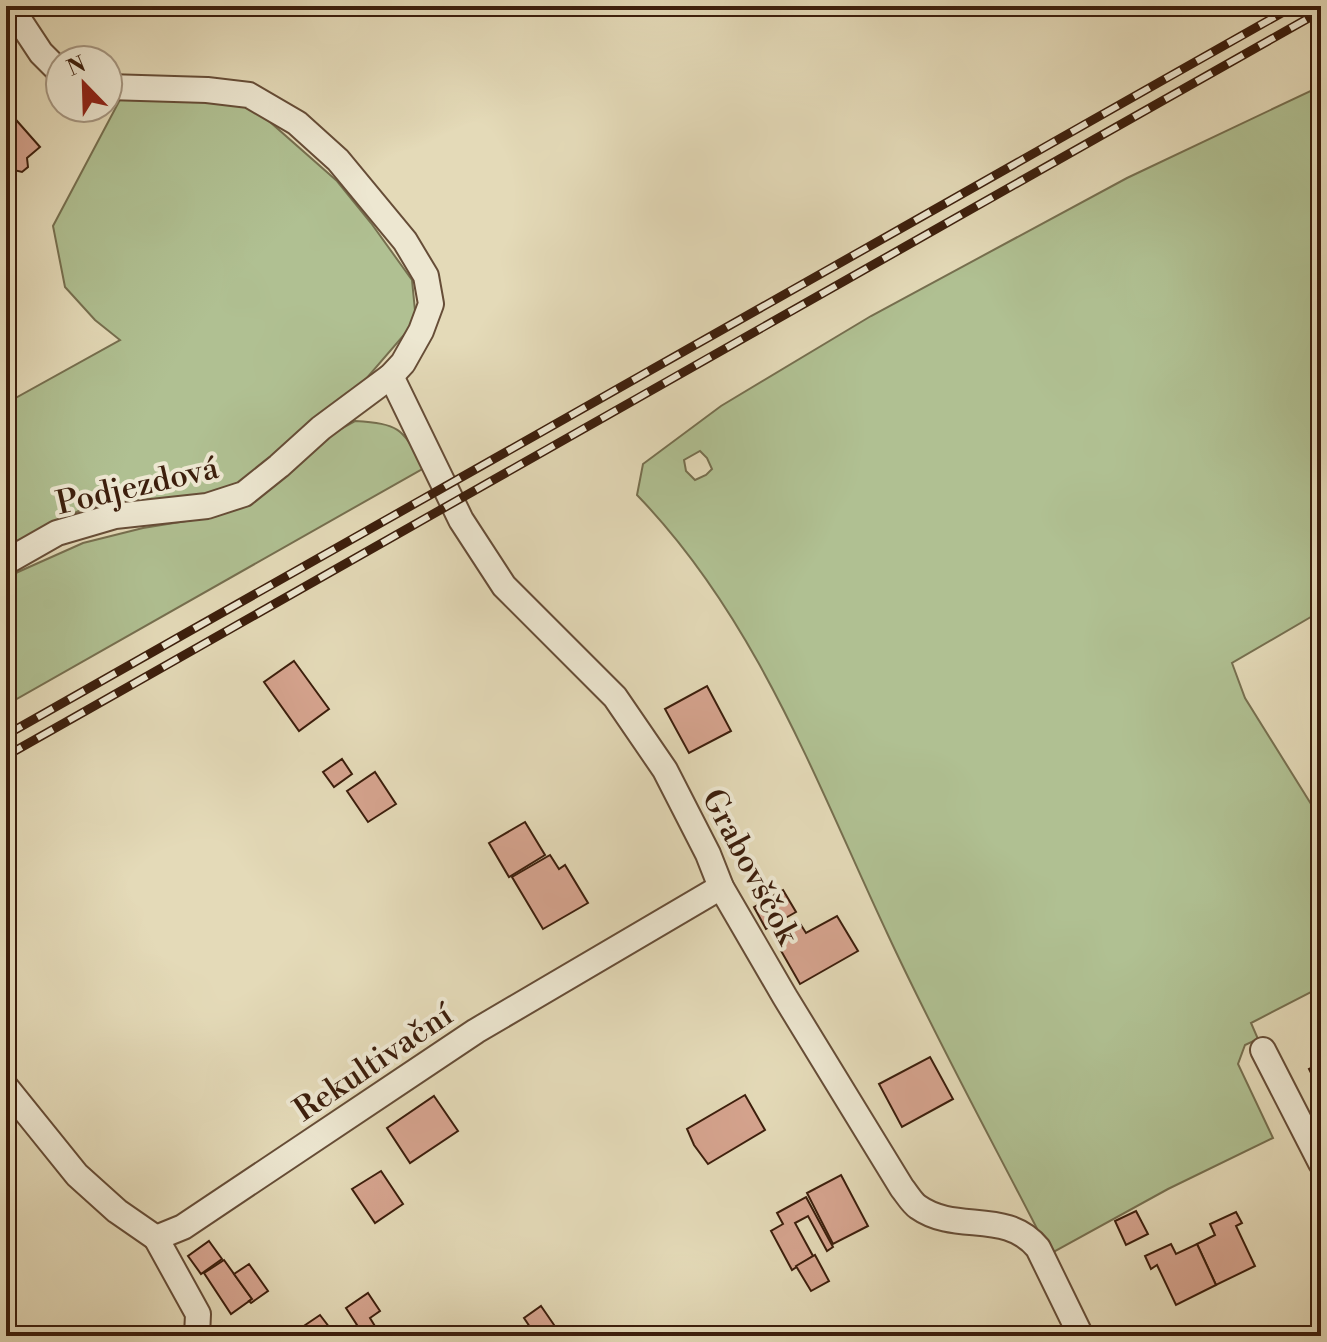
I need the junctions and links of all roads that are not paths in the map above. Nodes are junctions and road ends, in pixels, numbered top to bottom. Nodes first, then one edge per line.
1 (10, 6) edge
2 (44, 56) edge
3 (124, 87) edge
4 (391, 376) junction
5 (6, 562) edge
6 (721, 887) junction
7 (1263, 1050) dead end
8 (6, 1087) edge
9 (1321, 1163) edge
10 (156, 1238) junction
11 (197, 1336) edge
12 (1081, 1336) edge

1 - 2 street
3 - 4 street, Podjezdová
4 - 5 street, Podjezdová
4 - 6 street, Grabovščok
6 - 10 street, Rekultivační
6 - 12 street, Grabovščok
7 - 9 street
8 - 10 street
10 - 11 street

